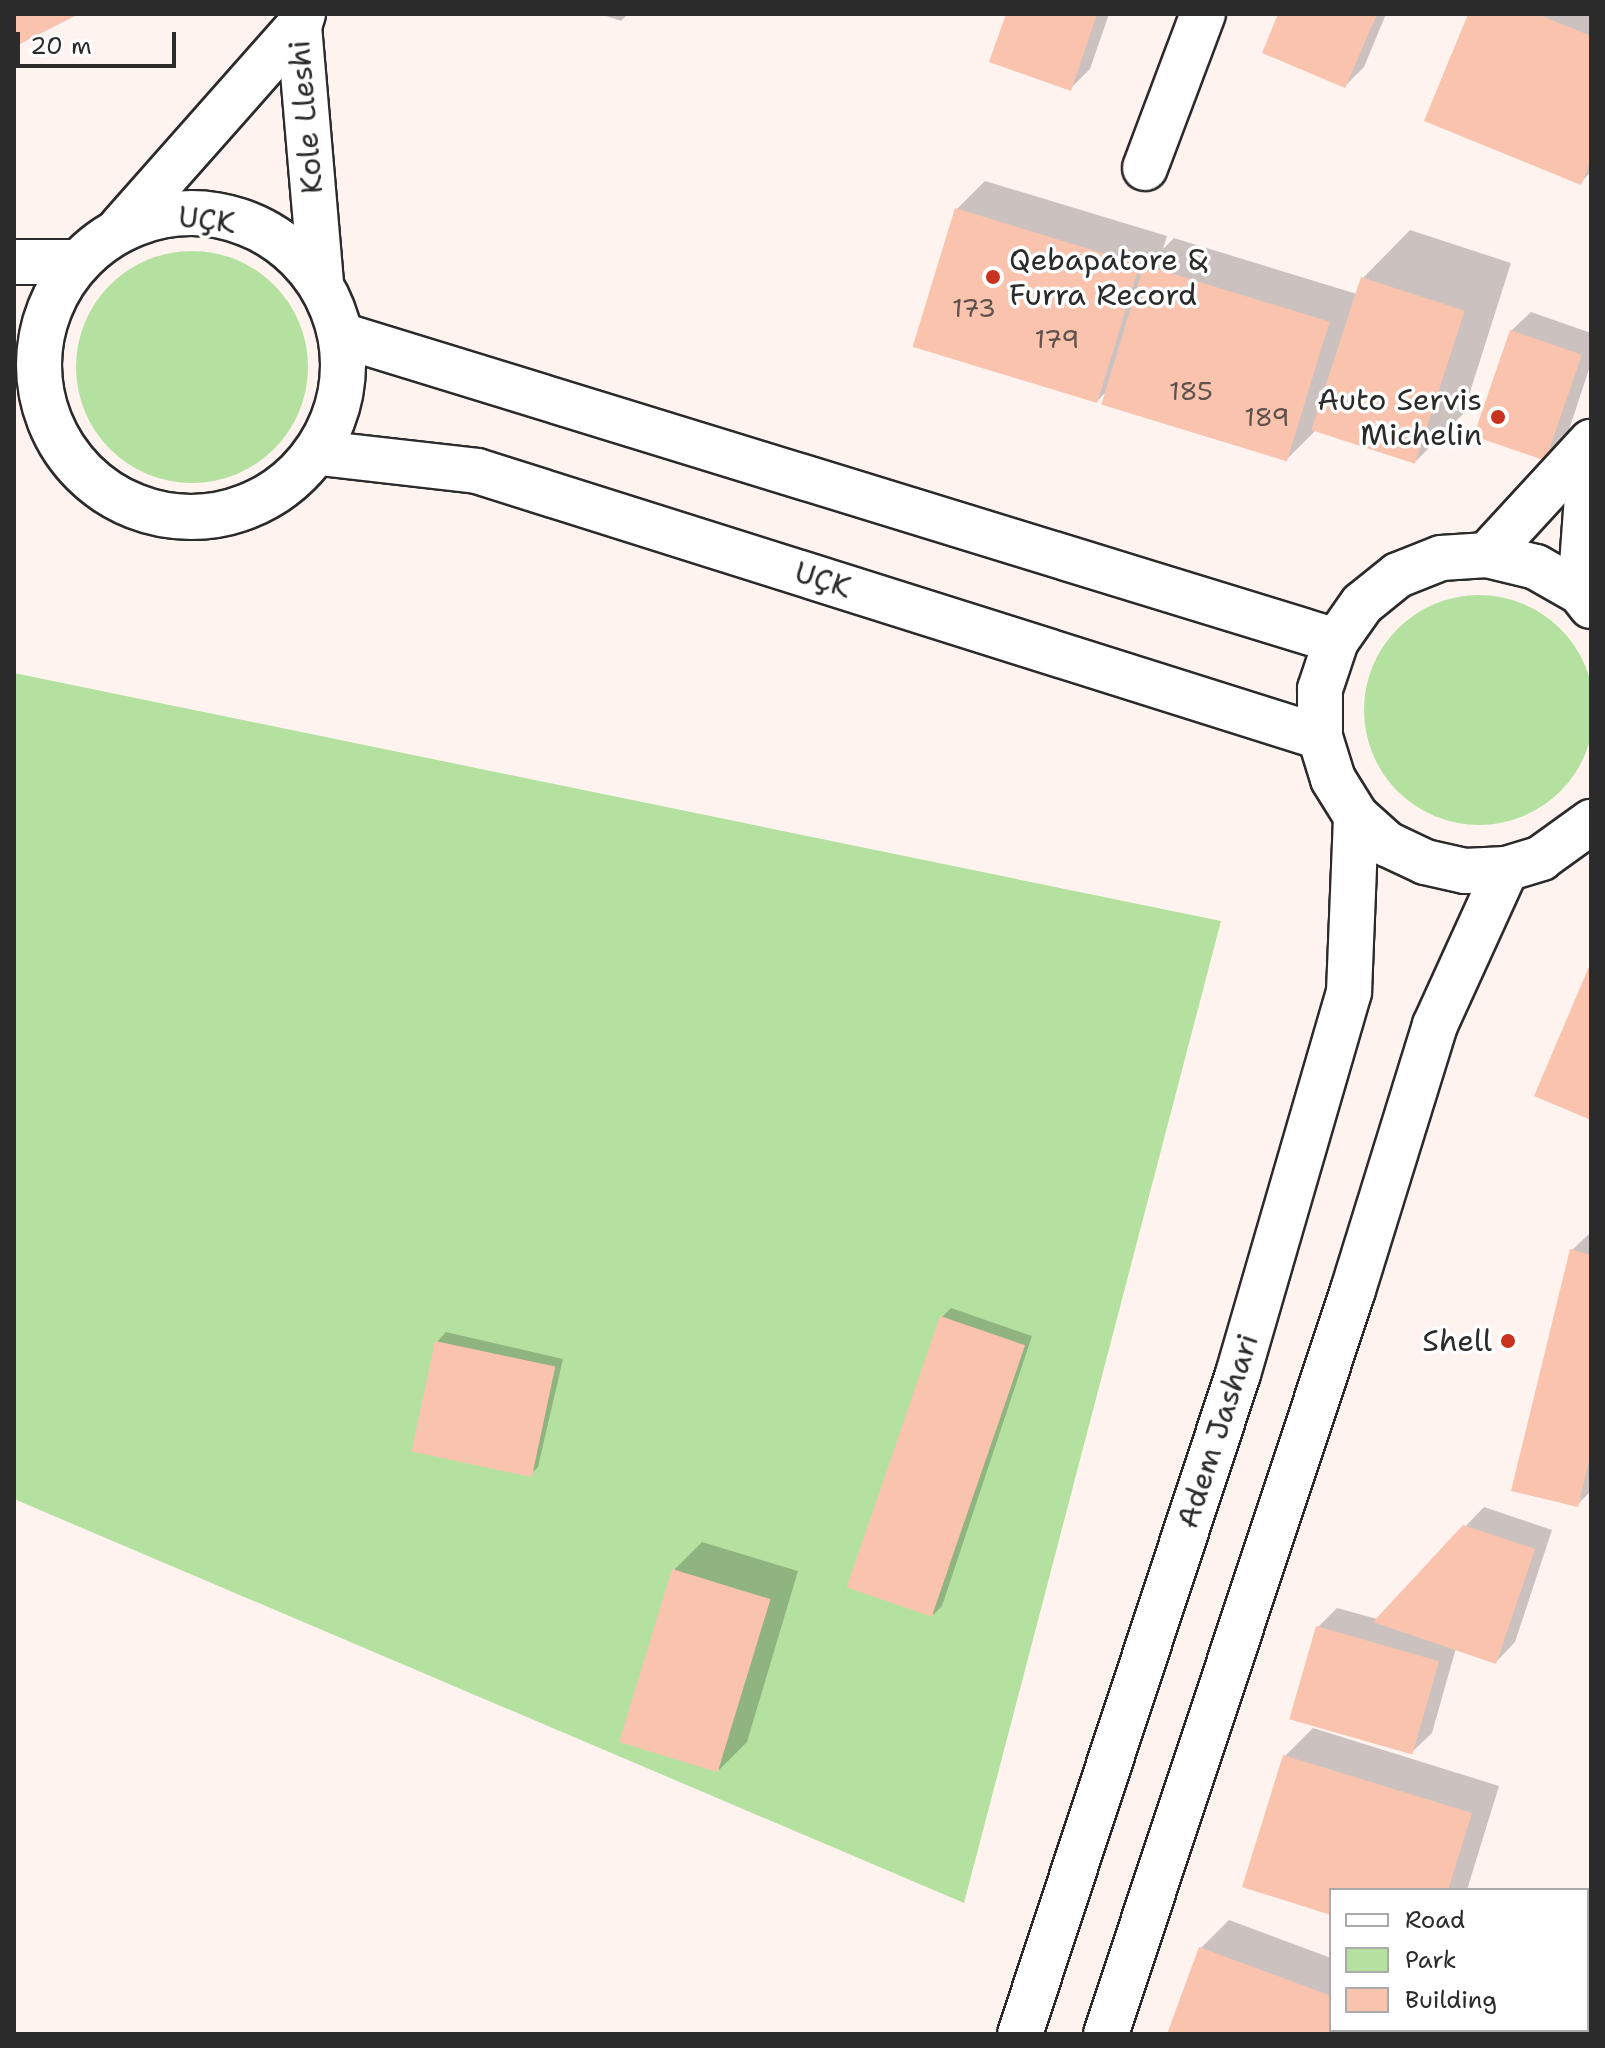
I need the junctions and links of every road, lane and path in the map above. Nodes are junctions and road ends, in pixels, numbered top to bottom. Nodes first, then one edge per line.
1 (1203, 14) edge
2 (301, 20) edge
3 (1145, 168) dead end
4 (121, 227) junction
5 (14, 262) edge
6 (77, 262) junction
7 (321, 283) junction
8 (341, 335) junction
9 (31, 412) edge
10 (1591, 442) edge
11 (320, 453) junction
12 (1487, 555) junction
13 (1586, 599) edge
14 (1336, 641) junction
15 (1320, 737) junction
16 (1356, 816) junction
17 (1585, 834) edge
18 (1506, 869) junction
19 (1020, 2034) edge
20 (1106, 2034) edge

1 - 3 street
2 - 4 street, Kole Lleshi
2 - 7 street, Kole Lleshi
4 - 6 street, UÇK
4 - 7 street, UÇK
5 - 6 street
6 - 9 street, UÇK
7 - 8 street, UÇK
8 - 11 street, UÇK
8 - 14 street
9 - 11 street, UÇK
10 - 12 street
10 - 13 street
11 - 15 street, UÇK
12 - 13 street
12 - 14 street
14 - 15 street
15 - 16 street
16 - 18 street
16 - 19 street, Adem Jashari
17 - 18 street
18 - 20 street

